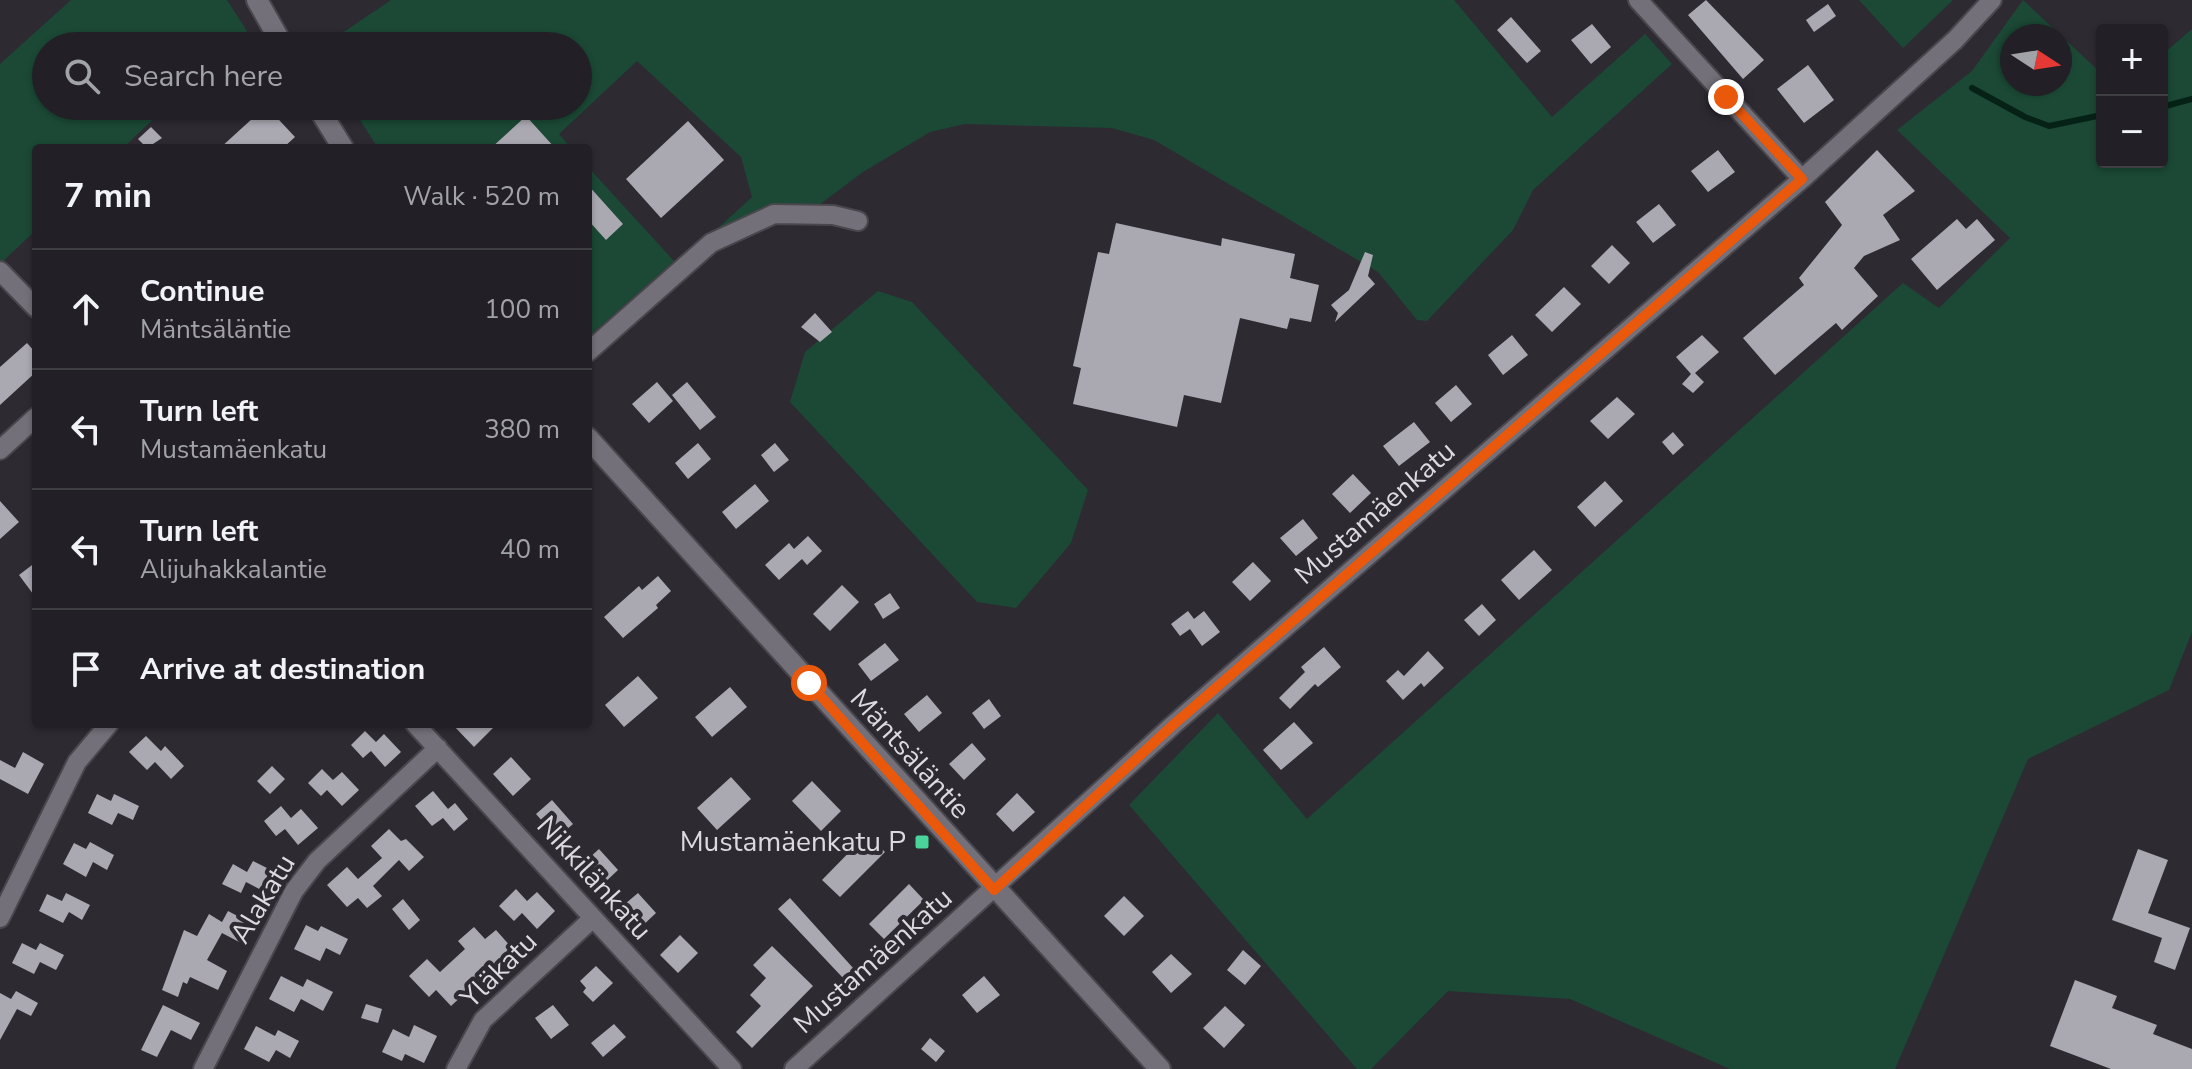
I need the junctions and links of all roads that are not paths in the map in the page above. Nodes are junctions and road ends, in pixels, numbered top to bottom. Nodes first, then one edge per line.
1 (257, 0) edge
2 (1638, 0) edge
3 (1992, 0) edge
4 (275, 32) edge
5 (323, 120) edge
6 (334, 144) edge
7 (1802, 179) junction
8 (858, 221) dead end
9 (0, 271) edge
10 (32, 304) edge
11 (592, 348) edge
12 (32, 421) edge
13 (592, 442) edge
14 (0, 450) edge
15 (106, 728) edge
16 (419, 728) edge
17 (438, 748) junction
18 (994, 890) junction
19 (0, 918) edge
20 (592, 919) junction
21 (203, 1069) edge
22 (456, 1069) edge
23 (732, 1069) edge
24 (794, 1069) edge
25 (1160, 1069) edge

1 - 4 street
2 - 7 street
3 - 7 street, Mustamäenkatu
5 - 6 street
7 - 18 street, Mustamäenkatu
8 - 11 street
9 - 10 street
12 - 14 street
13 - 18 street, Mäntsäläntie
15 - 19 street
16 - 17 street, Nikkilänkatu
17 - 20 street, Nikkilänkatu
17 - 21 street, Alakatu
18 - 24 street, Mustamäenkatu
18 - 25 street, Mäntsäläntie
20 - 22 street, Yläkatu
20 - 23 street, Nikkilänkatu

